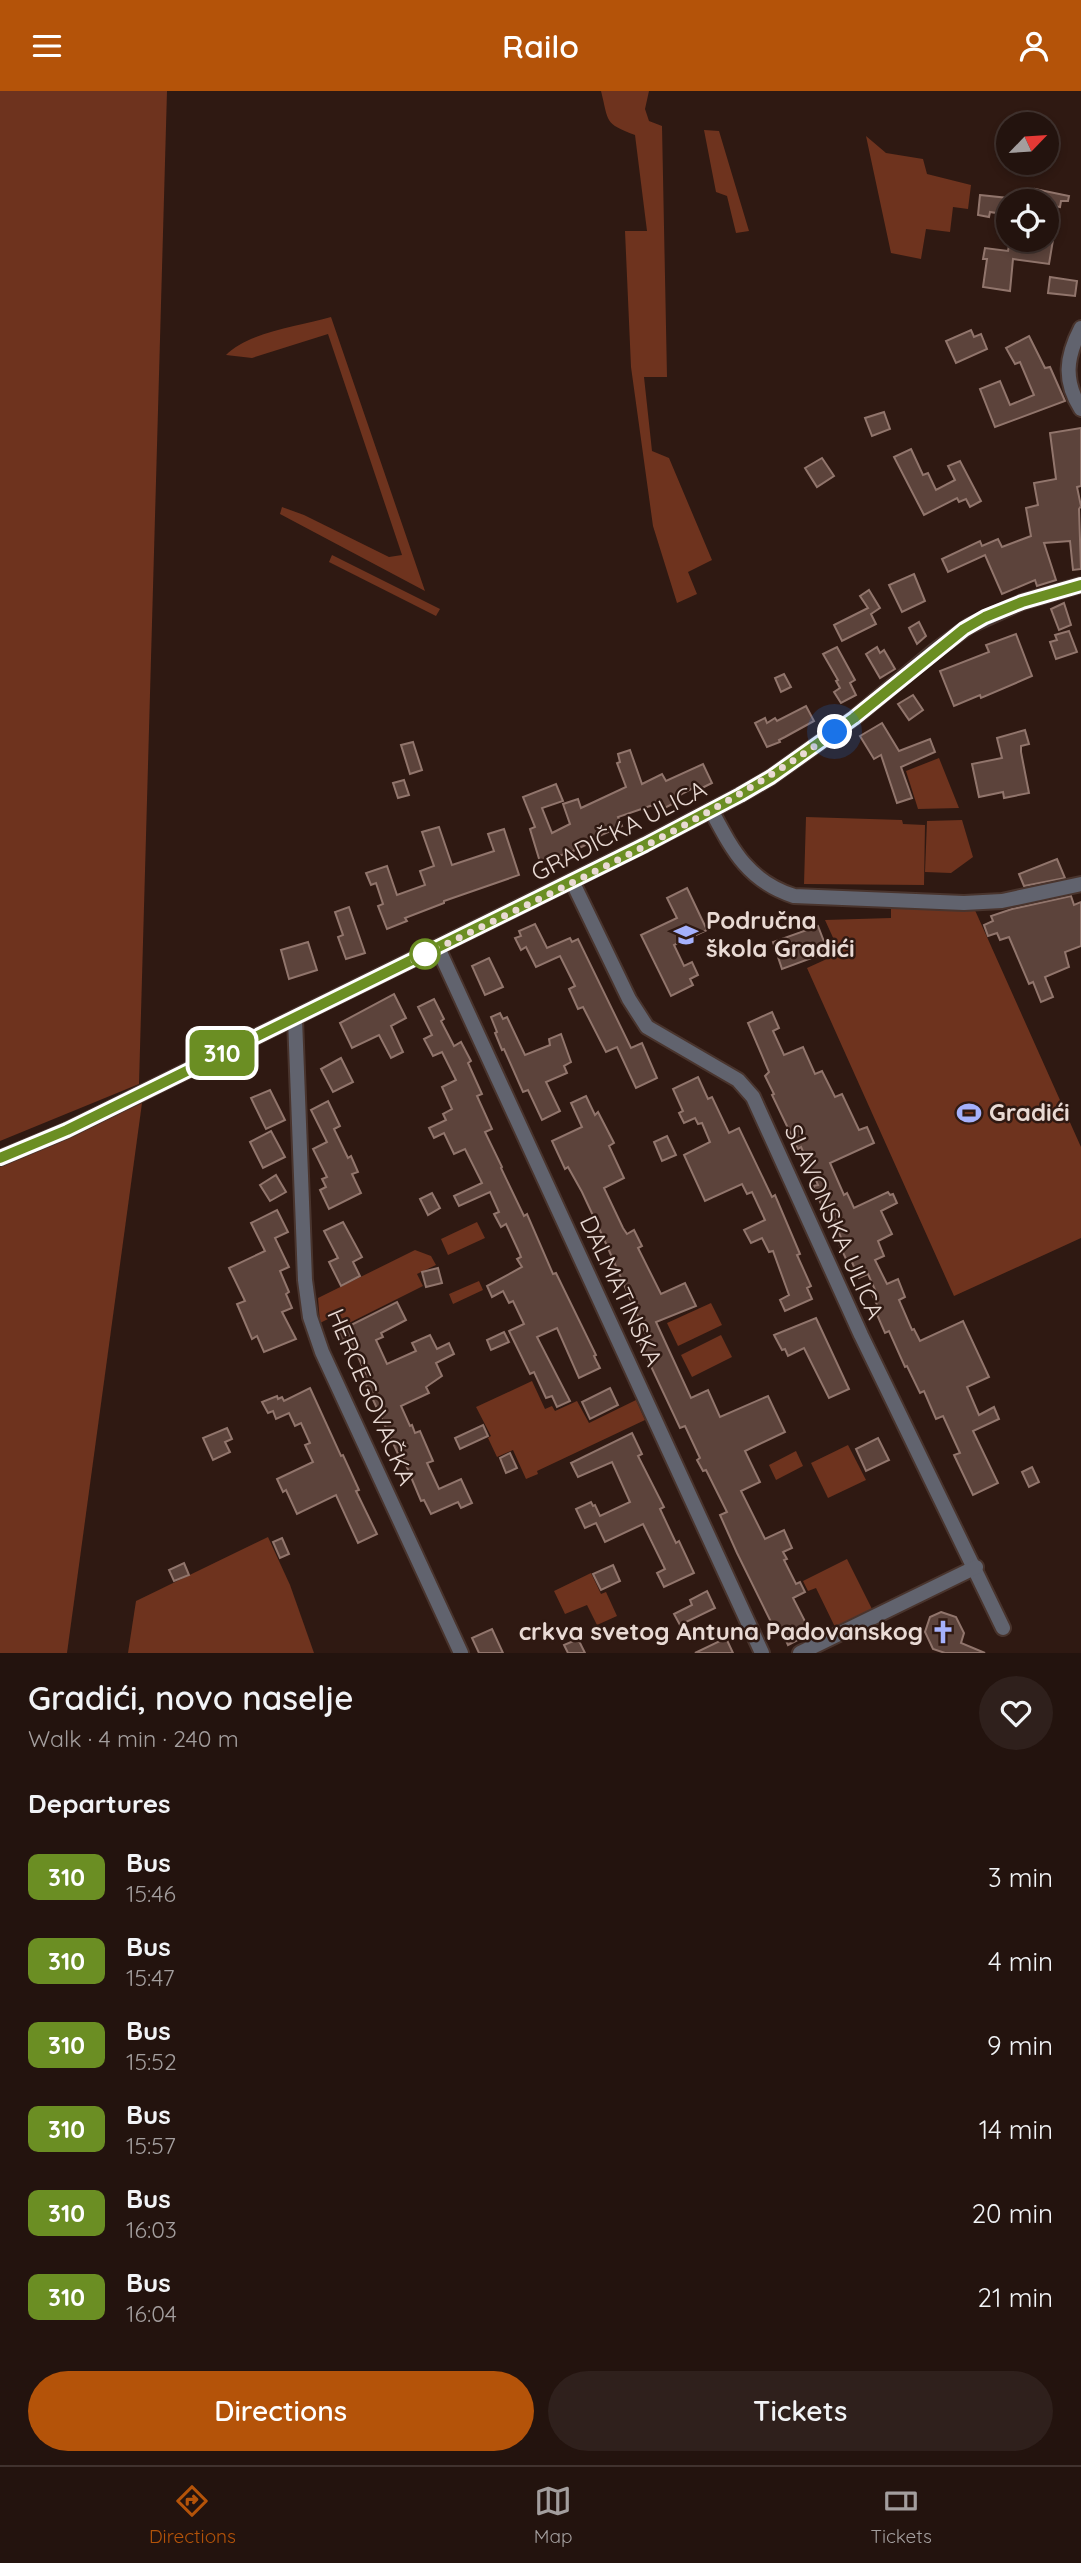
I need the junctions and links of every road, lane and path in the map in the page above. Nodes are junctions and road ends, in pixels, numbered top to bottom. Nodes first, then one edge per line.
1 (1081, 328) edge
2 (1081, 409) edge
3 (1081, 585) edge
4 (711, 810) junction
5 (572, 881) junction
6 (1081, 884) edge
7 (438, 948) junction
8 (295, 1019) junction
9 (0, 1157) edge
10 (976, 1567) junction
11 (1003, 1627) dead end
12 (461, 1653) edge
13 (762, 1653) edge
14 (800, 1653) edge

1 - 2 street
3 - 4 street, GRADIČKA ULICA
4 - 5 street, GRADIČKA ULICA
4 - 6 street
5 - 7 street, GRADIČKA ULICA
5 - 10 street, SLAVONSKA ULICA
7 - 8 street, GRADIČKA ULICA
7 - 13 street, DALMATINSKA
8 - 9 street, GRADIČKA ULICA
8 - 12 street, HERCEGOVAČKA
10 - 11 street, SLAVONSKA ULICA
10 - 14 street

